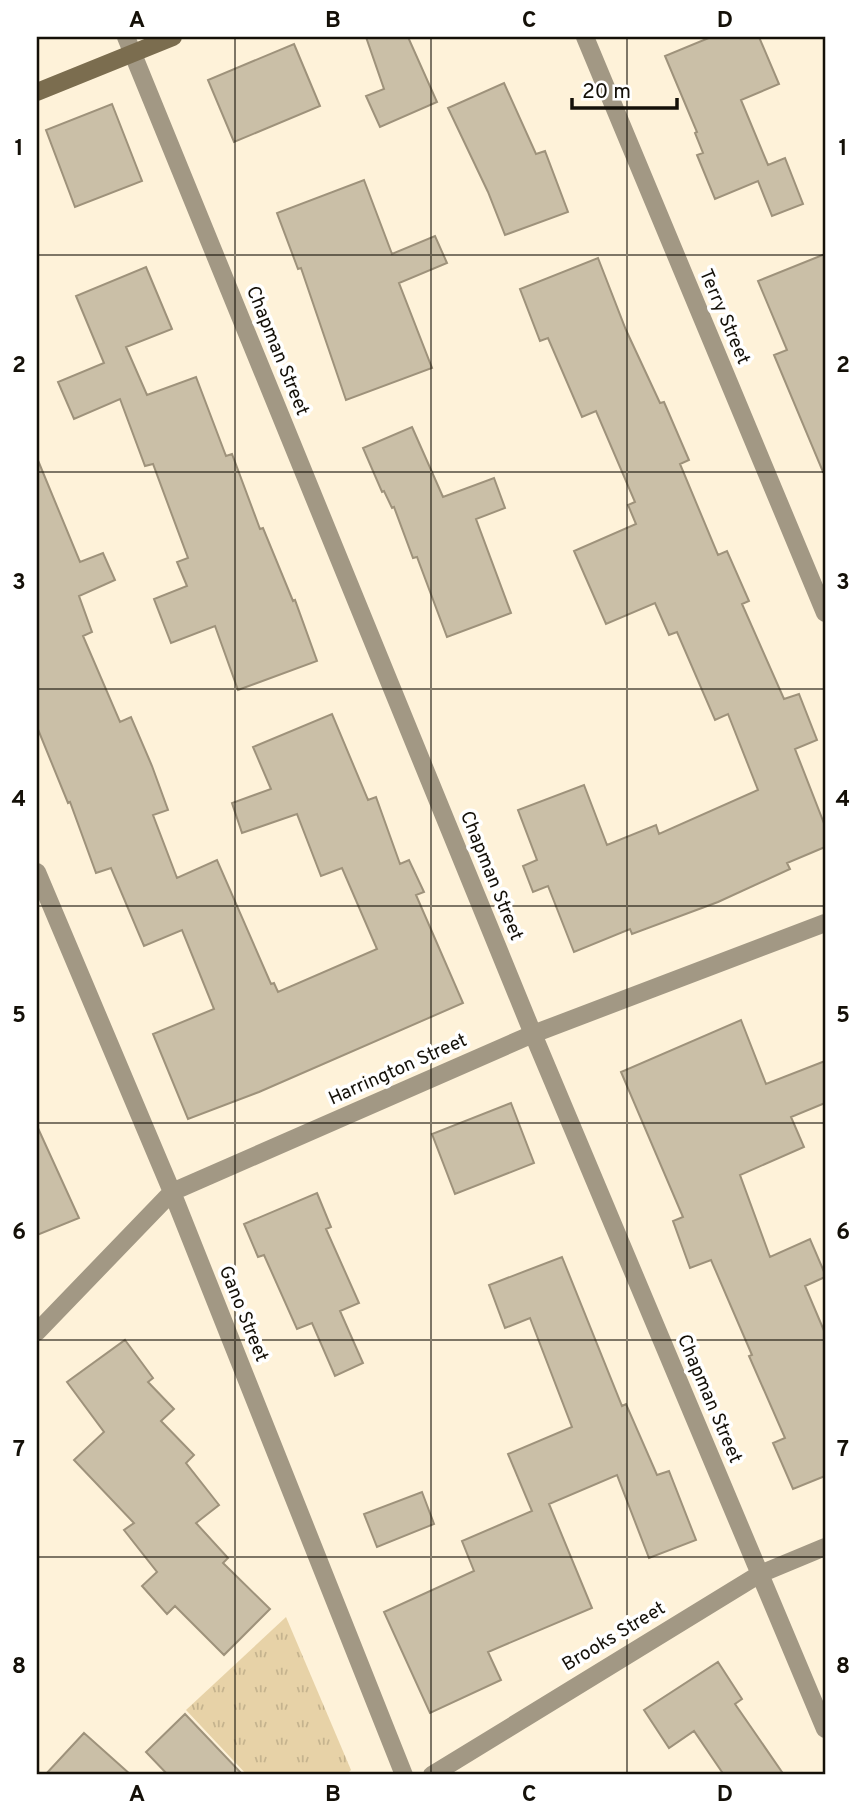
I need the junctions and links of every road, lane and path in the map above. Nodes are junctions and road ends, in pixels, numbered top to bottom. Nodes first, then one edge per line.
1 (173, 37) edge
2 (585, 37) edge
3 (129, 45) edge
4 (37, 92) edge
5 (825, 613) edge
6 (37, 872) edge
7 (825, 923) edge
8 (533, 1034) junction
9 (172, 1192) junction
10 (37, 1332) edge
11 (825, 1546) edge
12 (760, 1574) junction
13 (825, 1729) edge
14 (404, 1775) edge
15 (432, 1775) edge

1 - 3 main road
2 - 5 street, Terry Street
3 - 4 main road
3 - 8 street, Chapman Street
6 - 9 street, Gano Street
7 - 8 street, Harrington Street
8 - 9 street, Harrington Street
8 - 12 street, Chapman Street
9 - 10 street, Harrington Street
9 - 14 street, Gano Street
11 - 12 street, Brooks Street
12 - 13 street, Chapman Street
12 - 15 street, Brooks Street

